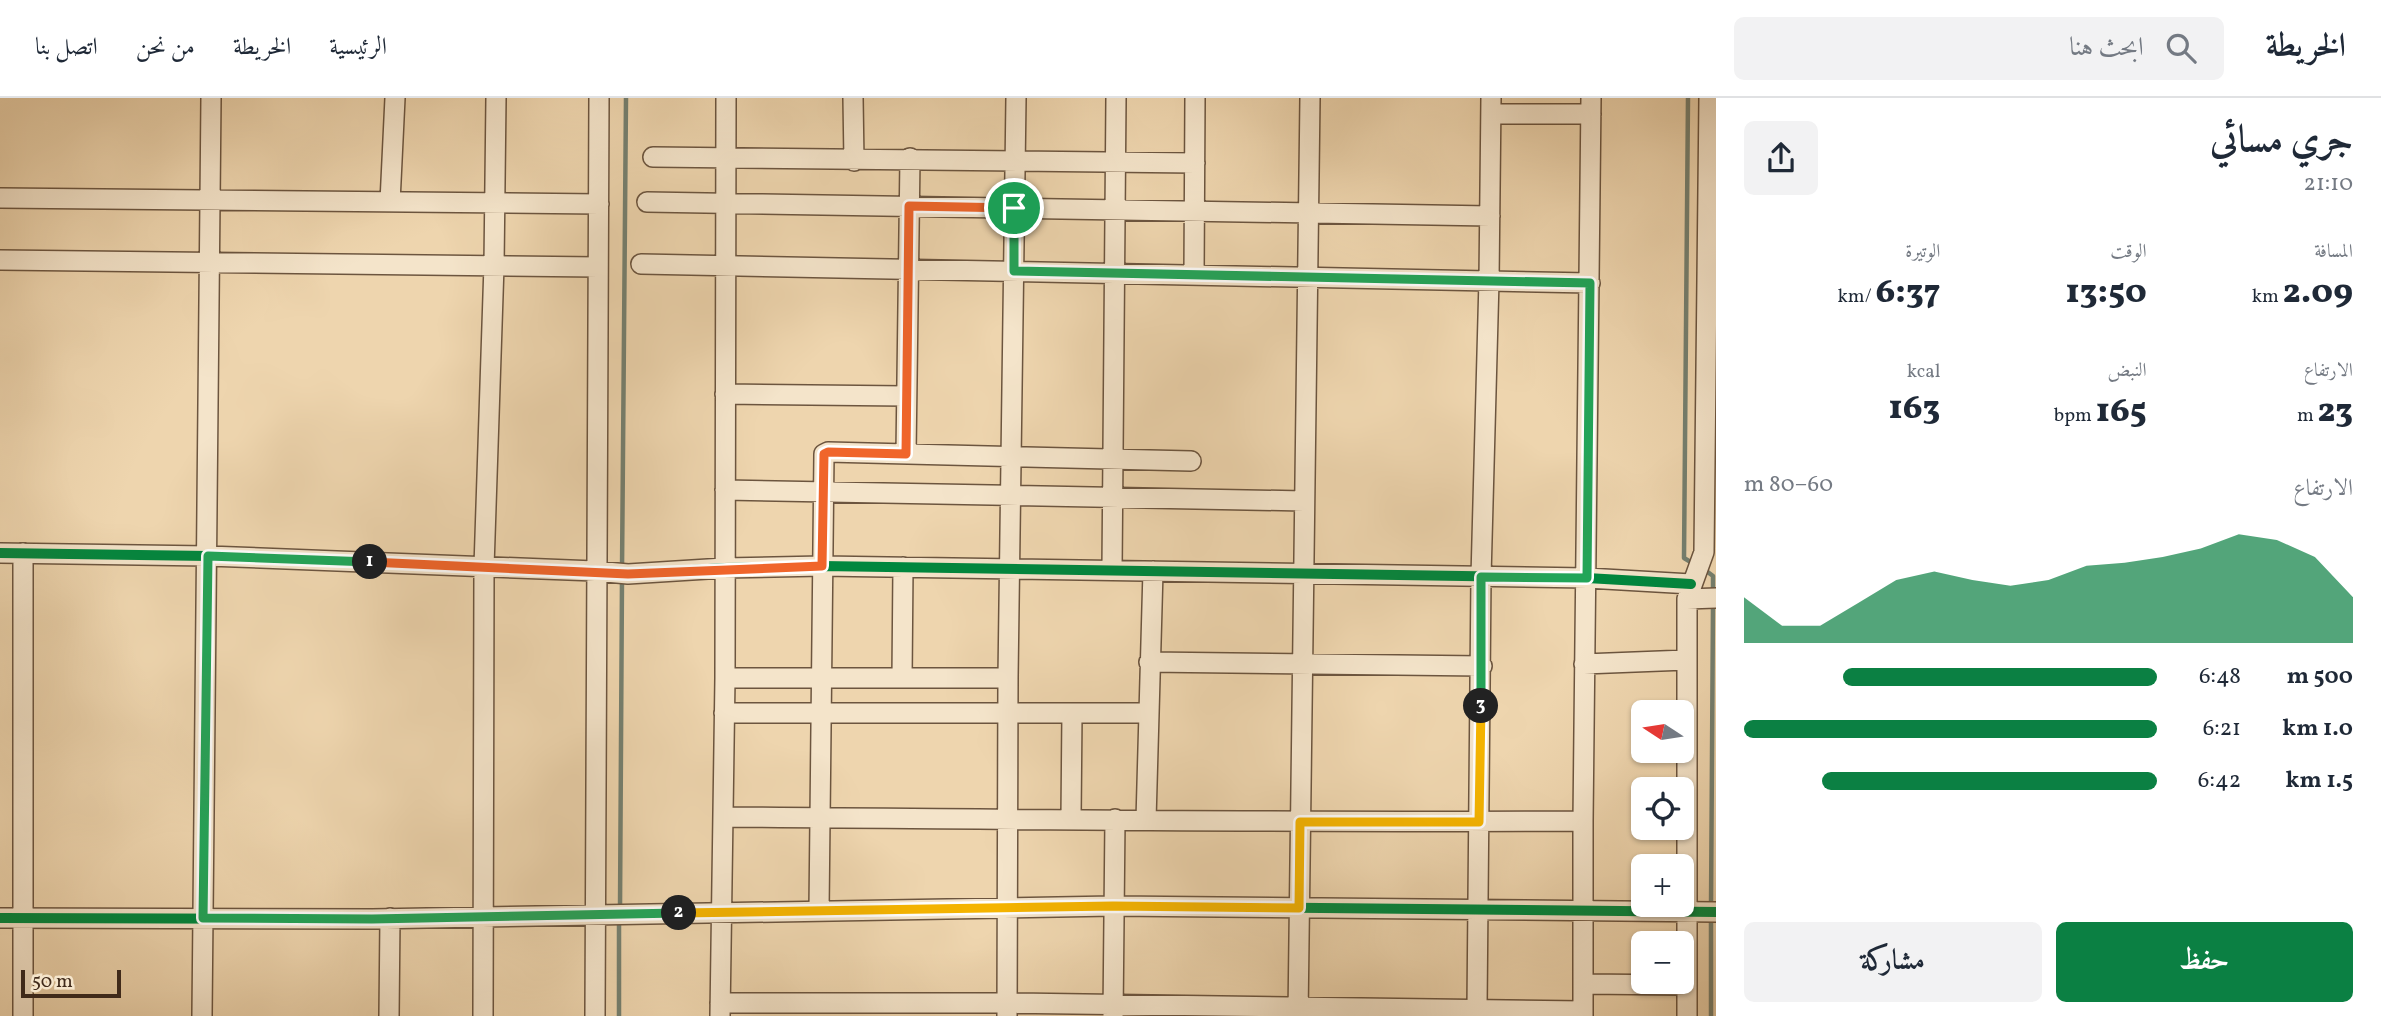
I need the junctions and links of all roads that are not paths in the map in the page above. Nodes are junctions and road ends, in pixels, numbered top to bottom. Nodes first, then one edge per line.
1 (211, 98) edge
2 (395, 98) edge
3 (496, 98) edge
4 (599, 98) edge
5 (726, 98) edge
6 (853, 98) edge
7 (1016, 98) edge
8 (1116, 98) edge
9 (1195, 98) edge
10 (1310, 98) edge
11 (1709, 98) edge
12 (1491, 106) edge
13 (1591, 106) edge
14 (653, 157) dead end
15 (726, 158) junction
16 (910, 158) junction
17 (854, 161) junction
18 (1015, 161) junction
19 (1116, 162) junction
20 (1195, 163) junction
21 (0, 198) edge
22 (211, 200) junction
23 (390, 202) junction
24 (647, 202) dead end
25 (495, 203) junction
26 (725, 203) junction
27 (599, 205) junction
28 (909, 206) junction
29 (1014, 208) junction
30 (1115, 209) junction
31 (1194, 211) junction
32 (1309, 213) junction
33 (1490, 216) junction
34 (0, 260) edge
35 (211, 262) junction
36 (641, 264) dead end
37 (494, 265) junction
38 (725, 266) junction
39 (598, 267) junction
40 (908, 269) junction
41 (1014, 271) junction
42 (1115, 273) junction
43 (1194, 275) junction
44 (1308, 277) junction
45 (1712, 280) edge
46 (1489, 281) junction
47 (1590, 283) junction
48 (725, 394) junction
49 (906, 396) junction
50 (906, 454) junction
51 (1011, 456) junction
52 (1113, 459) junction
53 (1191, 461) dead end
54 (725, 490) junction
55 (822, 491) junction
56 (1011, 495) junction
57 (1113, 497) junction
58 (1304, 502) junction
59 (0, 553) edge
60 (23, 553) junction
61 (208, 556) junction
62 (822, 566) junction
63 (484, 567) junction
64 (904, 567) junction
65 (724, 568) junction
66 (1010, 569) junction
67 (1112, 570) junction
68 (595, 571) junction
69 (1153, 571) junction
70 (1303, 573) junction
71 (1481, 577) junction
72 (1587, 578) junction
73 (1689, 591) junction
74 (1716, 598) edge
75 (1686, 660) junction
76 (1149, 662) junction
77 (1302, 664) junction
78 (1584, 664) junction
79 (1482, 666) junction
80 (725, 678) junction
81 (820, 678) junction
82 (902, 678) junction
83 (1008, 678) junction
84 (724, 713) junction
85 (820, 713) junction
86 (1008, 713) junction
87 (1072, 713) junction
88 (1147, 713) junction
89 (724, 817) junction
90 (1007, 817) junction
91 (820, 818) junction
92 (1071, 818) junction
93 (1115, 819) junction
94 (1146, 820) junction
95 (1583, 821) junction
96 (1300, 822) junction
97 (1479, 822) junction
98 (1690, 854) edge
99 (1113, 906) junction
100 (1006, 908) junction
101 (1299, 908) junction
102 (819, 910) junction
103 (1479, 910) junction
104 (1583, 911) junction
105 (1631, 911) edge
106 (722, 912) junction
107 (1694, 912) edge
108 (1716, 912) edge
109 (595, 915) junction
110 (484, 916) junction
111 (0, 918) edge
112 (22, 918) junction
113 (203, 918) junction
114 (390, 918) junction
115 (1583, 984) junction
116 (1631, 984) edge
117 (1687, 994) edge
118 (1477, 1009) junction
119 (720, 1010) edge
120 (1007, 1010) edge
121 (1113, 1010) edge
122 (1177, 1011) edge
123 (1298, 1011) edge
124 (1403, 1012) edge
125 (1583, 1013) edge
126 (23, 1016) edge
127 (202, 1016) edge
128 (389, 1016) edge
129 (483, 1016) edge
130 (595, 1016) edge
131 (1687, 1016) edge

1 - 22 street
2 - 23 street
3 - 25 street
4 - 27 street
5 - 15 street
6 - 17 street
7 - 18 street
8 - 19 street
9 - 20 street
10 - 32 street
11 - 45 street
12 - 13 street
12 - 33 street
13 - 47 street
14 - 15 street
15 - 17 street
15 - 26 street
16 - 17 street
16 - 18 street
16 - 28 street
18 - 19 street
18 - 29 street
19 - 20 street
19 - 30 street
20 - 31 street
21 - 22 street
22 - 23 street
22 - 35 street
23 - 25 street
24 - 26 street
25 - 27 street
25 - 37 street
26 - 28 street
26 - 38 street
27 - 39 street
28 - 29 street
28 - 40 street
29 - 30 street
29 - 41 street
30 - 31 street
30 - 42 street
31 - 32 street
31 - 43 street
32 - 33 street
32 - 44 street
33 - 46 street
34 - 35 street
35 - 37 street
35 - 61 street
36 - 38 street
37 - 39 street
37 - 63 street
38 - 40 street
38 - 48 street
39 - 68 street
40 - 41 street
40 - 49 street
41 - 42 street
41 - 51 street
42 - 43 street
42 - 52 street
43 - 44 street
44 - 46 street
44 - 58 street
45 - 73 street
46 - 47 street
46 - 71 street
47 - 72 street
48 - 49 street
48 - 54 street
49 - 50 street
50 - 51 street
50 - 55 street
51 - 52 street
51 - 56 street
52 - 53 street
52 - 57 street
54 - 55 street
54 - 65 street
55 - 56 street
55 - 62 street
56 - 57 street
56 - 66 street
57 - 58 street
57 - 67 street
58 - 70 street
59 - 60 street
60 - 61 street
60 - 112 street
61 - 63 street
61 - 113 street
62 - 64 street
62 - 65 street
62 - 81 street
63 - 68 street
63 - 110 street
64 - 66 street
64 - 82 street
65 - 68 street
65 - 80 street
66 - 67 street
66 - 83 street
67 - 69 street
68 - 109 street
69 - 70 street
69 - 76 street
70 - 71 street
70 - 77 street
71 - 72 street
71 - 79 street
72 - 73 street
72 - 78 street
73 - 74 street
73 - 75 street
75 - 78 street
75 - 98 street
76 - 77 street
76 - 88 street
77 - 79 street
77 - 96 street
78 - 95 street
79 - 97 street
80 - 81 street
80 - 84 street
81 - 82 street
81 - 85 street
82 - 83 street
83 - 86 street
84 - 85 street
84 - 89 street
85 - 86 street
85 - 91 street
86 - 87 street
86 - 90 street
87 - 88 street
87 - 92 street
88 - 94 street
89 - 91 street
89 - 106 street
90 - 91 street
90 - 92 street
90 - 100 street
91 - 102 street
92 - 93 street
93 - 94 street
93 - 99 street
94 - 96 street
95 - 97 street
95 - 104 street
96 - 97 street
96 - 101 street
97 - 103 street
99 - 100 street
99 - 101 street
99 - 121 street
100 - 102 street
100 - 120 street
101 - 103 street
101 - 123 street
102 - 106 street
103 - 104 street
103 - 118 street
104 - 105 street
104 - 115 street
106 - 109 street
106 - 119 street
107 - 108 street
109 - 110 street
109 - 130 street
110 - 114 street
110 - 129 street
111 - 112 street
112 - 113 street
112 - 126 street
113 - 114 street
113 - 127 street
114 - 128 street
115 - 116 street
115 - 125 street
117 - 131 street
118 - 124 street
118 - 125 street
119 - 120 street
120 - 121 street
121 - 122 street
122 - 123 street
123 - 124 street

